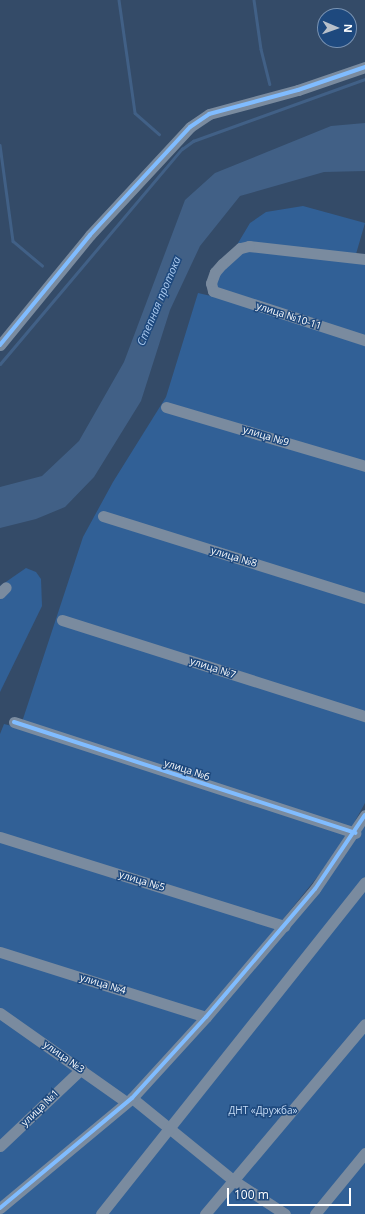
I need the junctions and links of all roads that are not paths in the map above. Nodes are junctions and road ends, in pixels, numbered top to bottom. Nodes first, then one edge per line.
1 (365, 67) edge
2 (365, 259) edge
3 (365, 340) edge
4 (0, 345) edge
5 (166, 406) dead end
6 (365, 466) edge
7 (103, 516) dead end
8 (365, 598) edge
9 (62, 620) dead end
10 (365, 716) edge
11 (14, 722) dead end
12 (365, 815) edge
13 (355, 833) junction
14 (0, 837) edge
15 (365, 882) edge
16 (284, 926) junction
17 (0, 952) edge
18 (0, 1013) edge
19 (206, 1017) junction
20 (365, 1024) edge
21 (81, 1069) junction
22 (129, 1100) junction
23 (170, 1130) junction
24 (0, 1146) edge
25 (365, 1153) edge
26 (233, 1180) junction
27 (0, 1208) edge
28 (101, 1214) edge
29 (205, 1214) edge
30 (285, 1214) edge
31 (315, 1214) edge

1 - 4 street
2 - 3 street, улица №10-11
5 - 6 street, улица №9
7 - 8 street, улица №8
9 - 10 street, улица №7
11 - 13 street, улица №6
12 - 13 street
13 - 16 street
14 - 16 street, улица №5
15 - 23 street
16 - 19 street
17 - 19 street, улица №4
18 - 21 street, улица №3
19 - 22 street
20 - 26 street
21 - 22 street, улица №3
21 - 24 street, улица №1
22 - 23 street, улица №3
22 - 27 street
23 - 26 street, улица №3
23 - 28 street
25 - 31 street
26 - 29 street
26 - 30 street, улица №3

